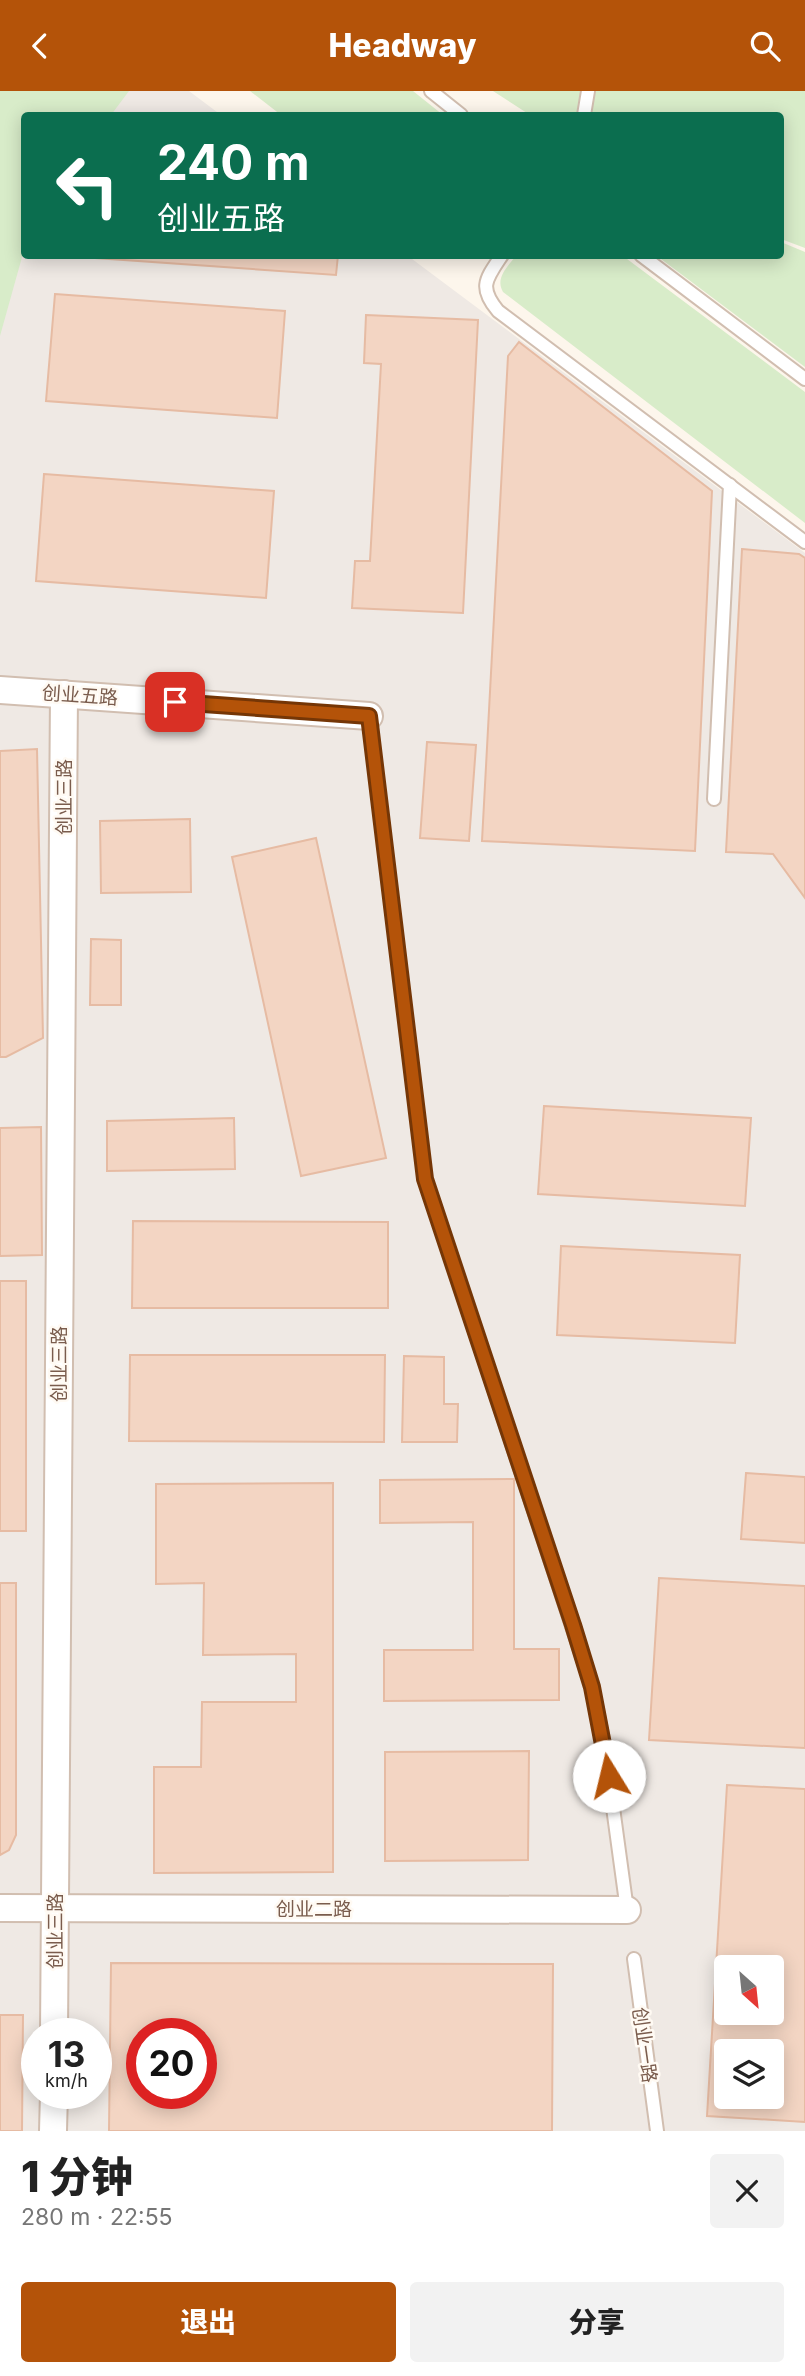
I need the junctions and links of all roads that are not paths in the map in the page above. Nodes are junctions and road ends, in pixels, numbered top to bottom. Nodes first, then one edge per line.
1 (431, 91) edge
2 (588, 91) edge
3 (457, 112) edge
4 (584, 112) edge
5 (499, 259) edge
6 (646, 259) edge
7 (805, 379) edge
8 (730, 485) junction
9 (805, 542) edge
10 (0, 690) edge
11 (64, 694) junction
12 (369, 716) joint
13 (714, 799) dead end
14 (0, 1908) edge
15 (55, 1908) junction
16 (627, 1910) joint
17 (634, 1959) dead end
18 (54, 2018) edge
19 (54, 2109) edge
20 (53, 2131) edge
21 (657, 2131) edge

1 - 3 lane
2 - 4 lane
5 - 8 lane
6 - 7 lane
8 - 9 lane
8 - 13 lane
10 - 11 street, 创业五路
11 - 12 street, 创业五路
11 - 15 street, 创业三路
12 - 16 lane
14 - 15 street, 创业二路
15 - 16 street, 创业二路
15 - 18 street, 创业三路
17 - 21 lane, 创业一路
19 - 20 street

